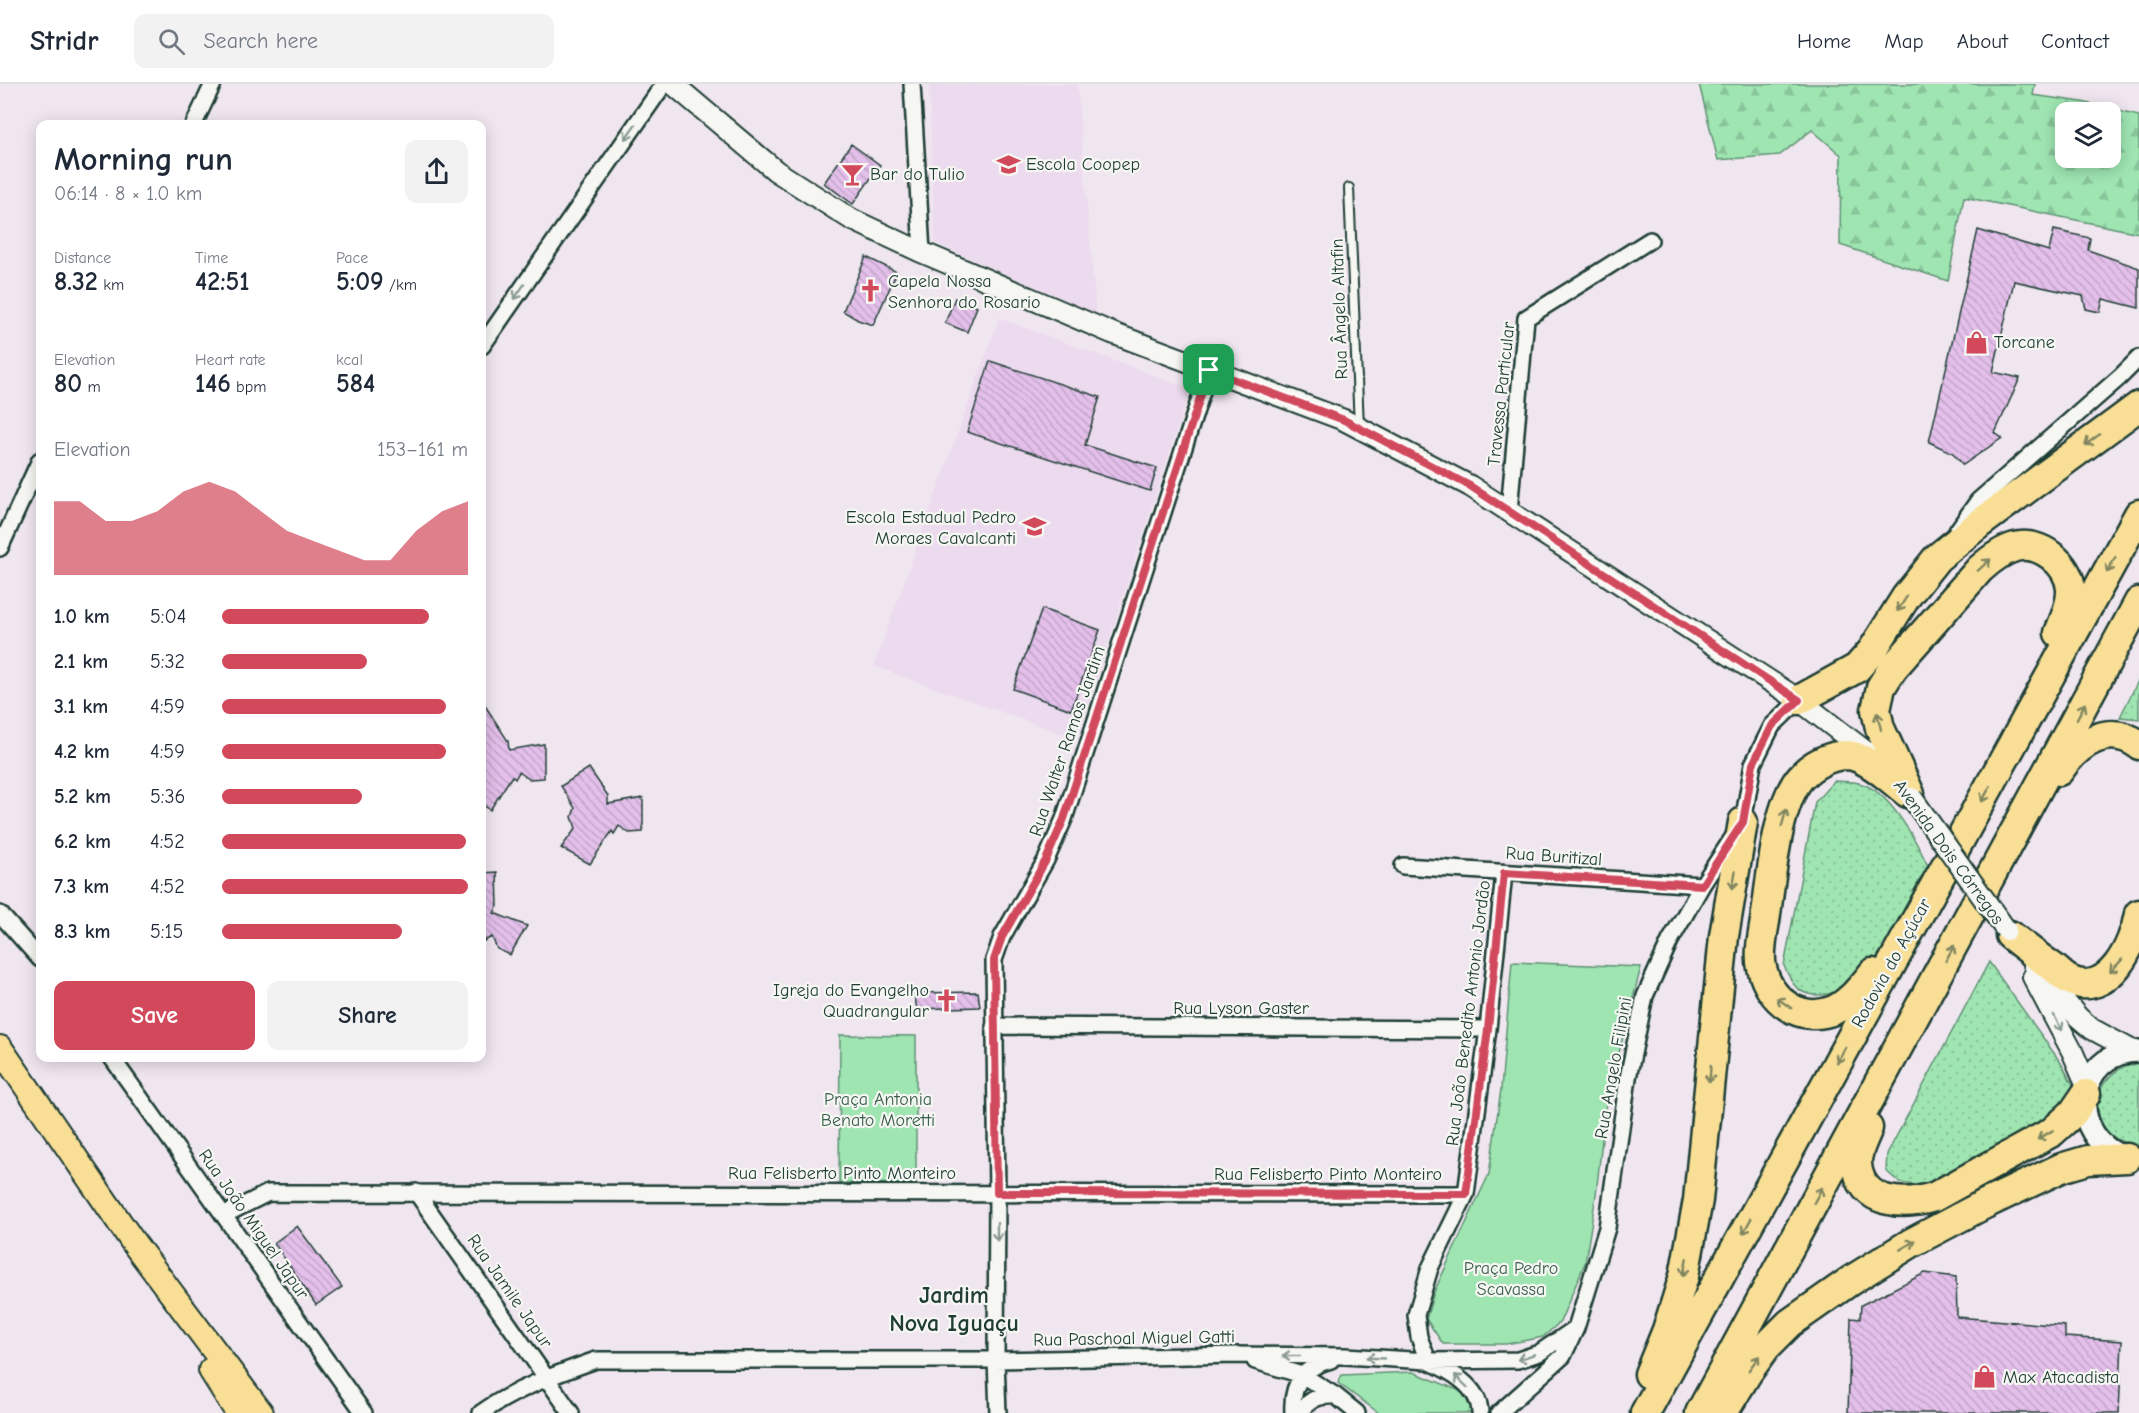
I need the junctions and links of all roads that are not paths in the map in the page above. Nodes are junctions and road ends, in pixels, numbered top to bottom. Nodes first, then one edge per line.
1 (213, 84) edge
2 (664, 84) edge
3 (673, 84) edge
4 (912, 84) edge
5 (196, 120) edge
6 (1349, 188) dead end
7 (1650, 240) dead end
8 (922, 252) junction
9 (486, 340) edge
10 (2139, 358) edge
11 (1209, 370) junction
12 (2139, 405) edge
13 (1359, 428) junction
14 (36, 469) edge
15 (1509, 511) junction
16 (2139, 514) edge
17 (0, 548) edge
18 (1937, 558) junction
19 (2139, 602) edge
20 (1799, 700) junction
21 (2014, 742) junction
22 (2139, 745) edge
23 (1911, 796) junction
24 (1743, 822) junction
25 (2014, 837) junction
26 (1404, 866) dead end
27 (1504, 873) junction
28 (1702, 885) junction
29 (0, 914) edge
30 (2139, 914) edge
31 (1909, 930) junction
32 (2008, 933) junction
33 (36, 954) edge
34 (1922, 1004) junction
35 (994, 1026) junction
36 (1488, 1029) junction
37 (0, 1048) edge
38 (2136, 1052) edge
39 (115, 1062) edge
40 (2087, 1091) junction
41 (2133, 1159) edge
42 (416, 1192) junction
43 (997, 1193) junction
44 (1466, 1194) junction
45 (224, 1215) junction
46 (133, 1242) junction
47 (1576, 1328) junction
48 (1238, 1355) junction
49 (1345, 1356) junction
50 (996, 1360) junction
51 (1428, 1361) junction
52 (1302, 1375) junction
53 (547, 1377) junction
54 (1336, 1396) junction
55 (238, 1413) edge
56 (261, 1413) edge
57 (364, 1413) edge
58 (481, 1413) edge
59 (571, 1413) edge
60 (998, 1413) edge
61 (1296, 1413) edge
62 (1357, 1413) edge
63 (1479, 1413) edge
64 (1499, 1413) edge
65 (1633, 1413) edge
66 (1645, 1413) edge
67 (1700, 1413) edge
68 (1723, 1413) edge

1 - 5 street
2 -> 9 street
3 - 8 street, Avenida Dois Córregos
4 - 8 street
6 - 13 lane, Rua Ângelo Altafin
7 - 15 street, Travessa Particular
8 - 11 street, Avenida Dois Córregos
10 - 18 street
11 - 13 street, Avenida Dois Córregos
11 - 35 street, Rua Walter Ramos Jardim
12 -> 18 highway
13 - 15 street, Avenida Dois Córregos
14 - 17 street
15 - 20 street, Avenida Dois Córregos
16 -> 21 highway, Rodovia do Açúcar
18 -> 20 highway
25 -> 19 highway
20 - 23 street, Avenida Dois Córregos
20 - 24 street, Rua Angelo Filipini
23 -> 21 highway
21 -> 31 highway, Rodovia do Açúcar
22 - 25 highway
31 -> 23 highway
23 - 32 street, Avenida Dois Córregos, bridge
24 - 28 street, Rua Angelo Filipini
24 -> 65 highway
34 -> 25 highway
26 - 27 street, Rua Buritizal
27 - 28 street, Rua Buritizal
27 - 36 street, Rua João Benedito Antonio Jordão
28 - 47 street, Rua Angelo Filipini
29 - 33 street
30 -> 32 highway
31 -> 66 highway, Rodovia do Açúcar
32 - 38 street, Avenida Dois Córregos
32 -> 40 street, Avenida Dois Córregos
40 -> 34 highway
67 -> 34 highway
35 - 36 street, Rua Lyson Gaster
35 - 43 street, Rua Walter Ramos Jardim
36 - 44 street, Rua João Benedito Antonio Jordão
37 - 46 main road
38 - 40 main road
39 - 45 street, Rua João Miguel Japur
40 - 41 main road
68 -> 41 highway
42 - 43 street, Rua Felisberto Pinto Monteiro
42 - 45 street, Rua Felisberto Pinto Monteiro
42 - 53 street, Rua Jamile Japur
43 - 44 street, Rua Felisberto Pinto Monteiro
43 -> 50 street, Rua Walter Ramos Jardim
44 - 51 street, Rua João Benedito Antonio Jordão
45 - 57 street, Rua João Miguel Japur
46 - 55 main road
46 - 56 main road
47 -> 51 street, Rua Paschoal Miguel Gatti
47 - 64 street, Rua Angelo Filipini
49 -> 48 street, Rua Paschoal Miguel Gatti
48 - 50 street, Rua Paschoal Miguel Gatti
48 - 52 street
51 -> 49 street, Rua Paschoal Miguel Gatti
49 - 52 street
50 - 53 street, Rua Paschoal Miguel Gatti
50 - 60 street, Rua Walter Ramos Jardim
63 -> 51 street
52 - 54 street
52 - 61 street
53 - 58 street, Rua Paschoal Miguel Gatti
53 - 59 street, Rua Jamile Japur
54 - 61 street
54 - 62 street

